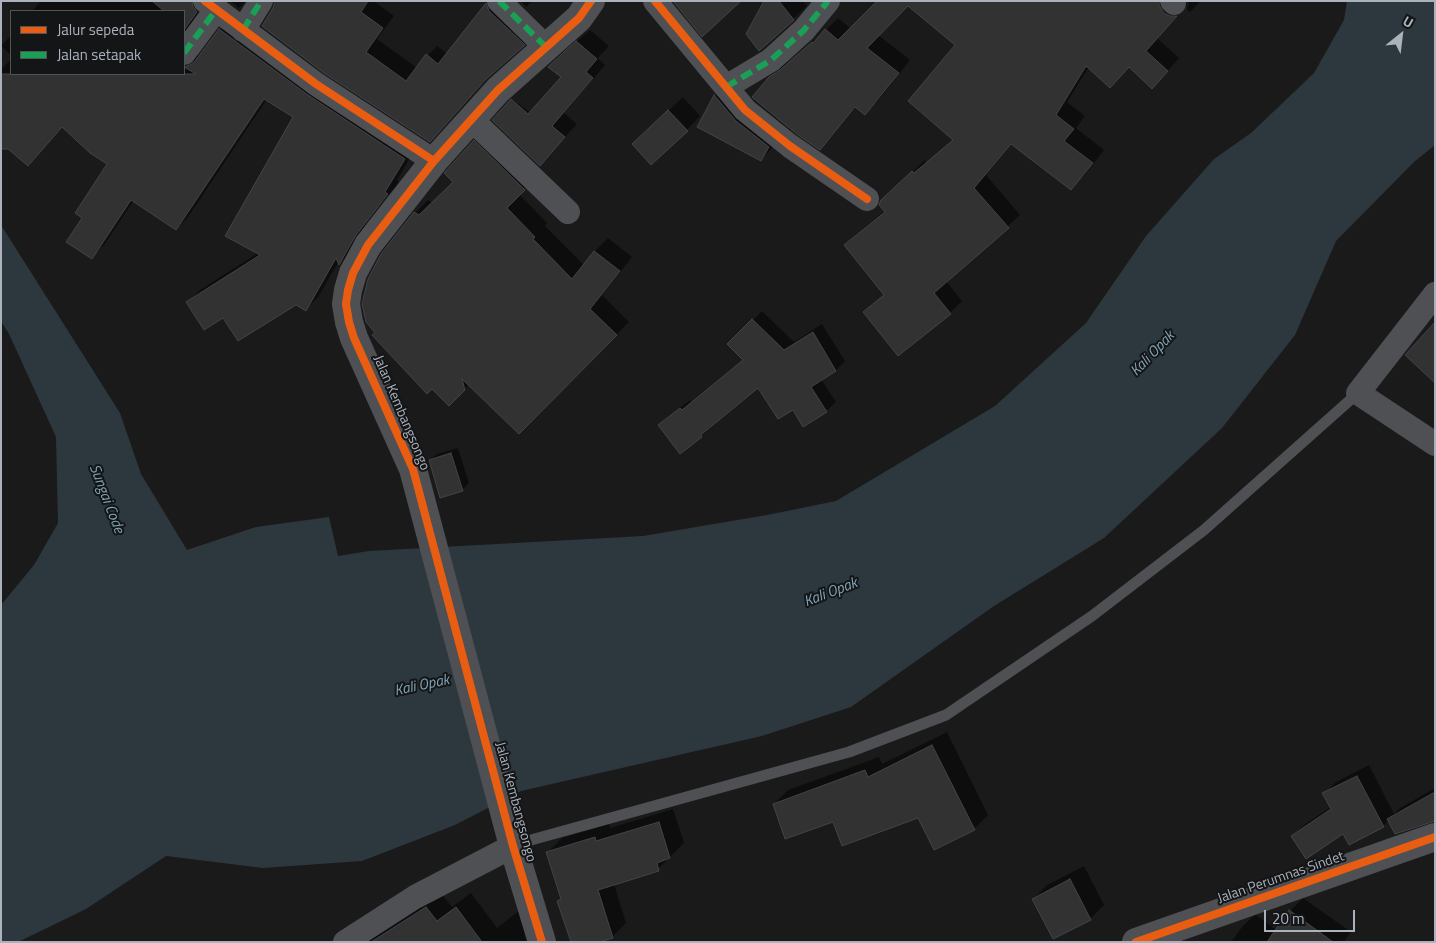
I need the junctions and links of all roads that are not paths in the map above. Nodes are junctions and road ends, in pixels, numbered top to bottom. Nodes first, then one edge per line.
1 (261, 1) edge
2 (499, 1) edge
3 (591, 1) edge
4 (655, 1) edge
5 (828, 1) edge
6 (211, 6) edge
7 (243, 30) junction
8 (546, 48) junction
9 (185, 51) edge
10 (726, 87) junction
11 (471, 119) junction
12 (434, 161) junction
13 (867, 199) dead end
14 (568, 212) dead end
15 (1435, 294) edge
16 (1358, 393) junction
17 (1435, 444) edge
18 (1435, 837) edge
19 (512, 843) junction
20 (345, 942) edge
21 (542, 942) edge
22 (1136, 942) edge

1 - 7 street
2 - 8 street
3 - 8 street, Jalan Kembangsongo
4 - 10 street
5 - 10 street
6 - 7 street
6 - 9 street
7 - 12 street
8 - 11 street, Jalan Kembangsongo
10 - 13 street
11 - 12 street, Jalan Kembangsongo
11 - 14 street
12 - 19 street, Jalan Kembangsongo
15 - 16 street
16 - 17 street
16 - 19 lane
18 - 22 street, Jalan Perumnas Sindet
19 - 20 street
19 - 21 street, Jalan Kembangsongo

